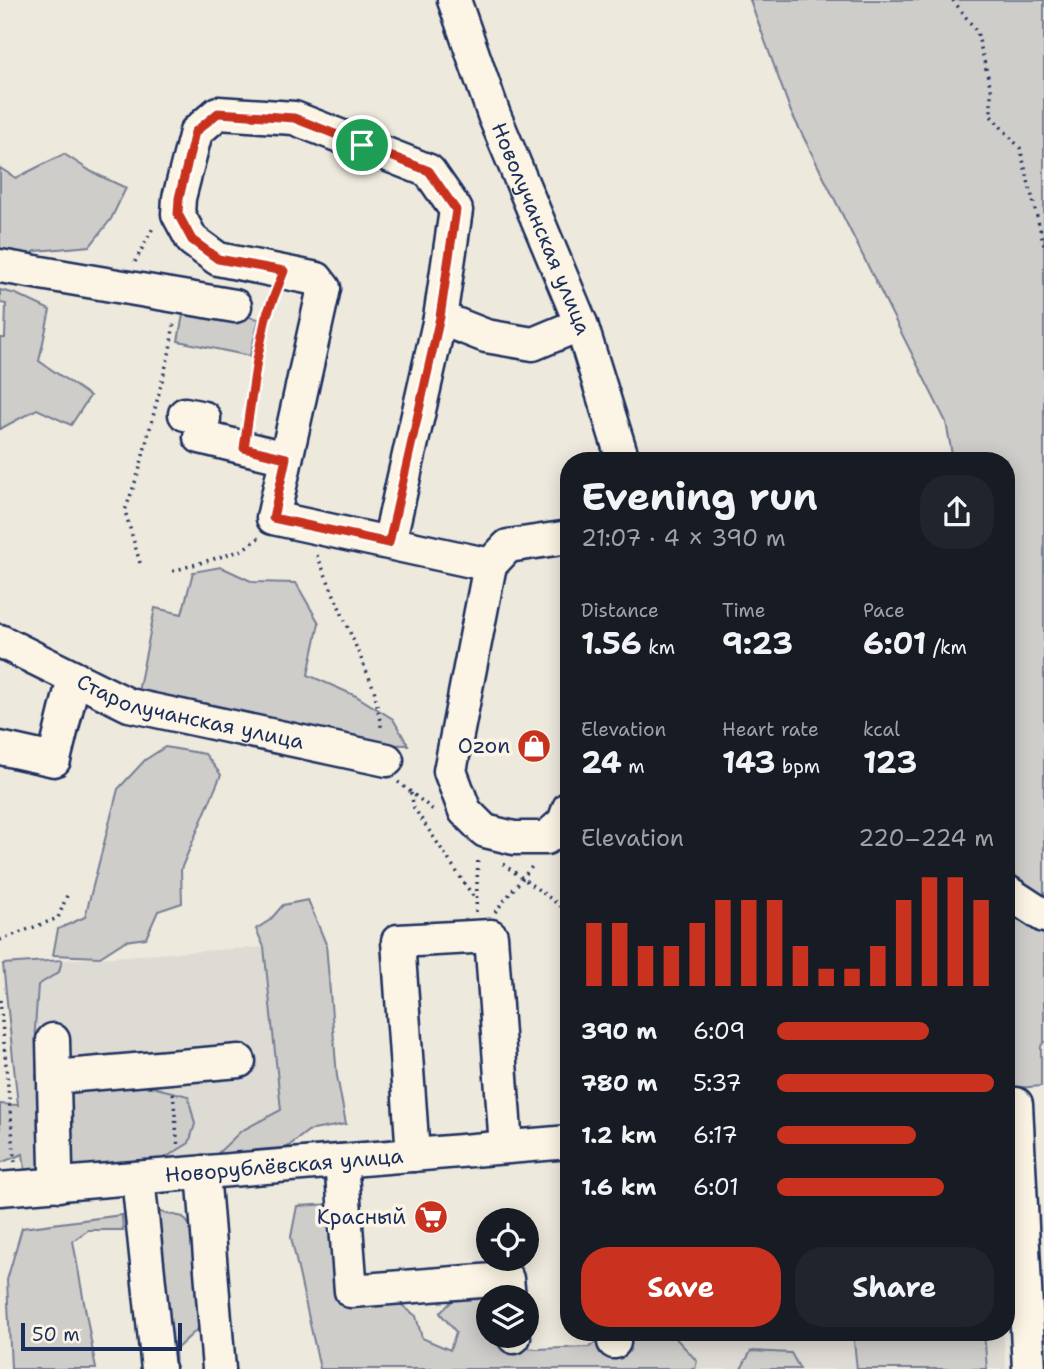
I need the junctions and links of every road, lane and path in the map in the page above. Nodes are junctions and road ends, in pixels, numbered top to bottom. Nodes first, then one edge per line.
1 (454, 0) edge
2 (953, 0) edge
3 (178, 214) junction
4 (1044, 245) edge
5 (137, 259) dead end
6 (0, 266) edge
7 (284, 271) junction
8 (179, 297) junction
9 (234, 306) joint
10 (266, 317) junction
11 (440, 317) junction
12 (582, 324) junction
13 (185, 414) dead end
14 (244, 448) junction
15 (621, 452) edge
16 (286, 458) junction
17 (290, 522) junction
18 (560, 538) edge
19 (389, 543) junction
20 (140, 563) dead end
21 (490, 565) junction
22 (173, 571) dead end
23 (0, 641) edge
24 (74, 677) junction
25 (0, 748) edge
26 (387, 760) joint
27 (410, 792) dead end
28 (478, 824) junction
29 (560, 826) edge
30 (546, 838) junction
31 (68, 894) dead end
32 (1015, 897) edge
33 (477, 901) junction
34 (1044, 916) edge
35 (475, 937) junction
36 (0, 940) edge
37 (0, 1000) edge
38 (53, 1040) dead end
39 (239, 1061) dead end
40 (171, 1067) junction
41 (54, 1077) junction
42 (1022, 1104) edge
43 (560, 1143) edge
44 (506, 1147) junction
45 (413, 1155) junction
46 (341, 1161) junction
47 (192, 1174) junction
48 (138, 1178) junction
49 (59, 1185) junction
50 (8, 1189) edge
51 (508, 1285) edge
52 (158, 1369) edge
53 (219, 1369) edge
54 (1030, 1369) edge

1 - 12 street, Новолучанская улица
2 - 4 path
3 - 5 path
3 - 7 street
3 - 11 street
6 - 8 street
7 - 10 path
7 - 16 street
8 - 9 street
8 - 20 path
9 - 10 path
10 - 14 path
11 - 12 street
11 - 19 street
12 - 15 street, Новолучанская улица
13 - 14 street
14 - 16 street
16 - 17 street
17 - 19 street
17 - 22 path
17 - 26 path
18 - 21 street
19 - 21 street
21 - 28 street
23 - 24 street, Старолучанская улица
24 - 25 street
24 - 26 street, Старолучанская улица
27 - 33 path
28 - 30 street
28 - 33 path
29 - 30 street
30 - 35 path
31 - 36 path
32 - 34 street
33 - 35 path
35 - 44 street
35 - 45 street
37 - 50 path
38 - 41 street
39 - 40 street
40 - 41 street
40 - 47 path
41 - 49 street
42 - 54 street
43 - 44 street, Новорублёвская улица
44 - 45 street, Новорублёвская улица
45 - 46 street, Новорублёвская улица
46 - 47 street, Новорублёвская улица
46 - 51 street
47 - 48 street, Новорублёвская улица
47 - 53 street
48 - 49 street, Новорублёвская улица
48 - 52 street
49 - 50 street, Новорублёвская улица

